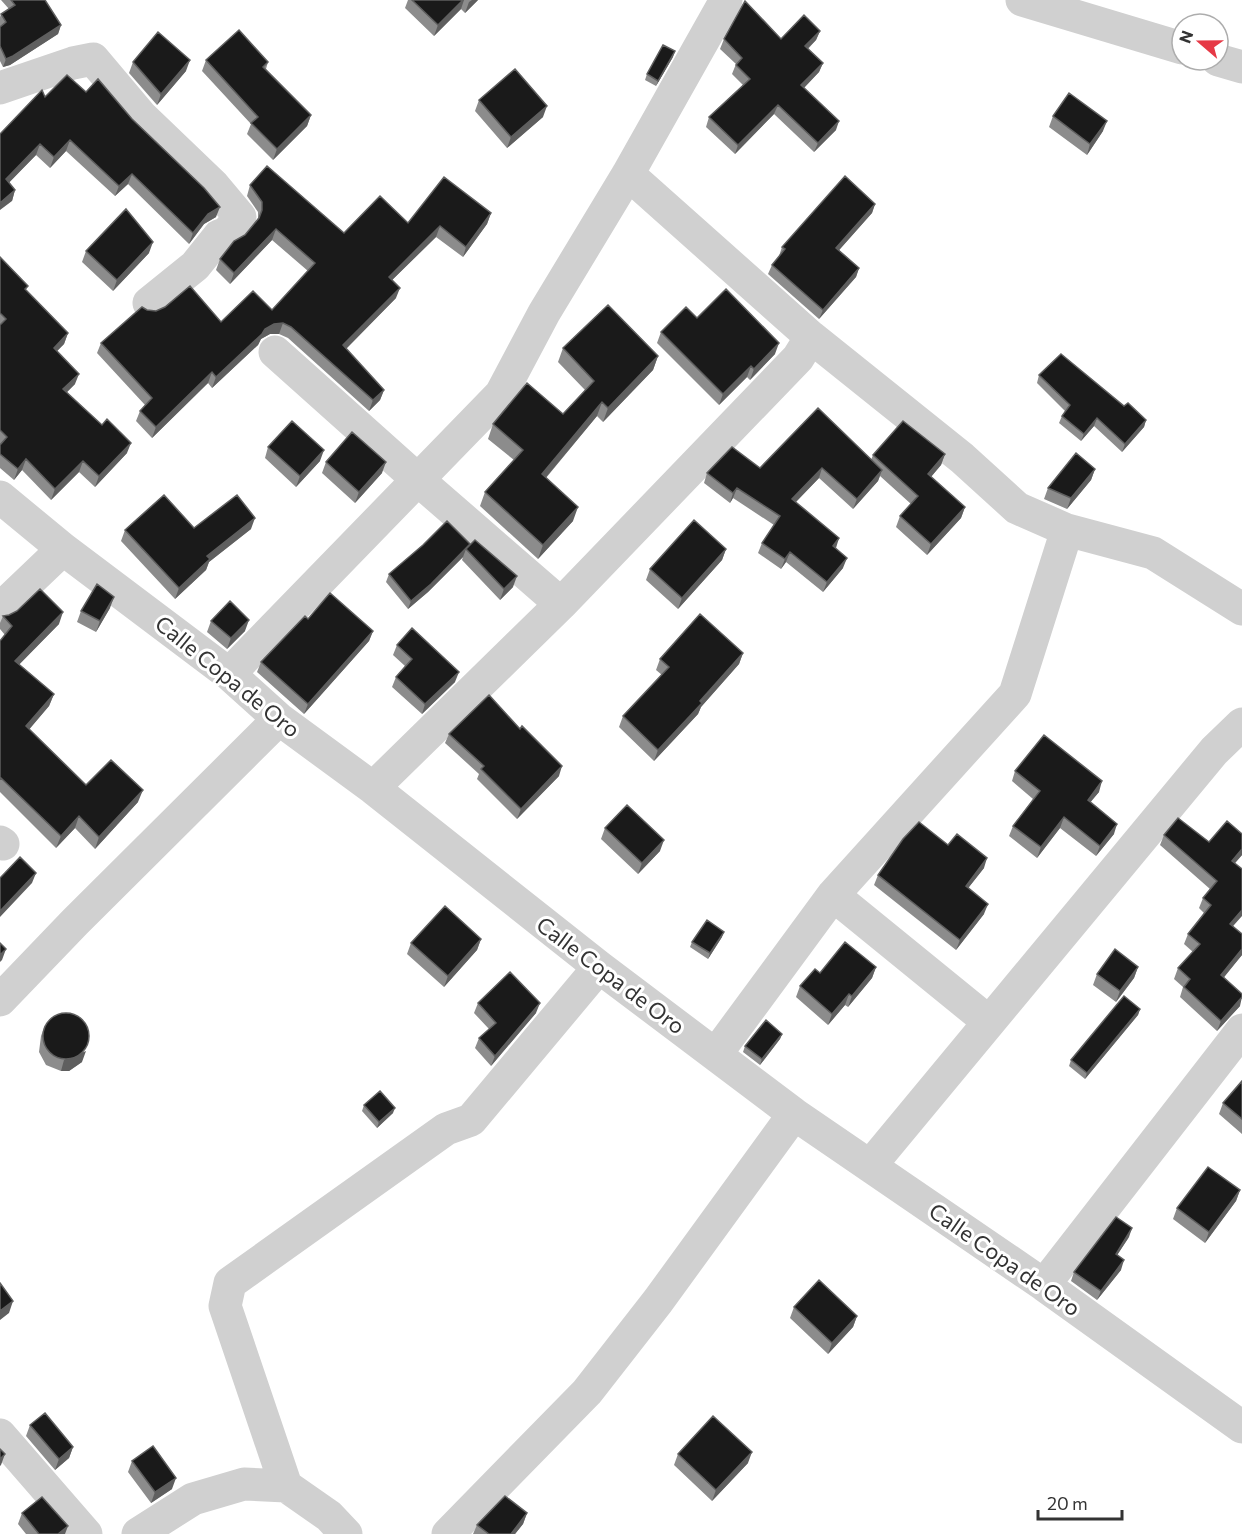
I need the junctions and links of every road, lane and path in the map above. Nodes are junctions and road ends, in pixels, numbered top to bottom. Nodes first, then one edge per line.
1 (726, 0) edge
2 (1024, 0) edge
3 (1170, 44) edge
4 (0, 88) edge
5 (628, 174) junction
6 (149, 303) dead end
7 (811, 337) junction
8 (275, 352) dead end
9 (417, 479) junction
10 (0, 497) edge
11 (1067, 530) junction
12 (63, 549) junction
13 (561, 604) junction
14 (0, 609) edge
15 (1242, 609) edge
16 (229, 674) junction
17 (279, 719) junction
18 (1242, 724) edge
19 (373, 788) junction
20 (833, 896) junction
21 (599, 967) junction
22 (0, 1000) edge
23 (989, 1022) junction
24 (1242, 1030) edge
25 (716, 1054) junction
26 (794, 1114) junction
27 (870, 1166) junction
28 (1044, 1286) junction
29 (1242, 1426) edge
30 (0, 1435) edge
31 (286, 1486) junction
32 (86, 1534) edge
33 (138, 1534) edge
34 (346, 1534) edge
35 (448, 1534) edge

1 - 5 street
2 - 3 street
4 - 6 street
5 - 7 street
5 - 9 street
7 - 11 street
7 - 13 street
8 - 9 street
9 - 13 street
9 - 16 street
10 - 12 street, Calle Copa de Oro
11 - 15 street
11 - 20 street
12 - 14 street
12 - 16 street, Calle Copa de Oro
13 - 19 street
16 - 17 street, Calle Copa de Oro
17 - 19 street, Calle Copa de Oro
17 - 22 street
18 - 23 street
19 - 21 street, Calle Copa de Oro
20 - 23 street
20 - 25 street
21 - 25 street, Calle Copa de Oro
21 - 31 street
23 - 27 street
24 - 28 street
25 - 26 street, Calle Copa de Oro
26 - 27 street, Calle Copa de Oro
26 - 35 street
27 - 28 street, Calle Copa de Oro
28 - 29 street, Calle Copa de Oro
30 - 32 street
31 - 33 street
31 - 34 street

